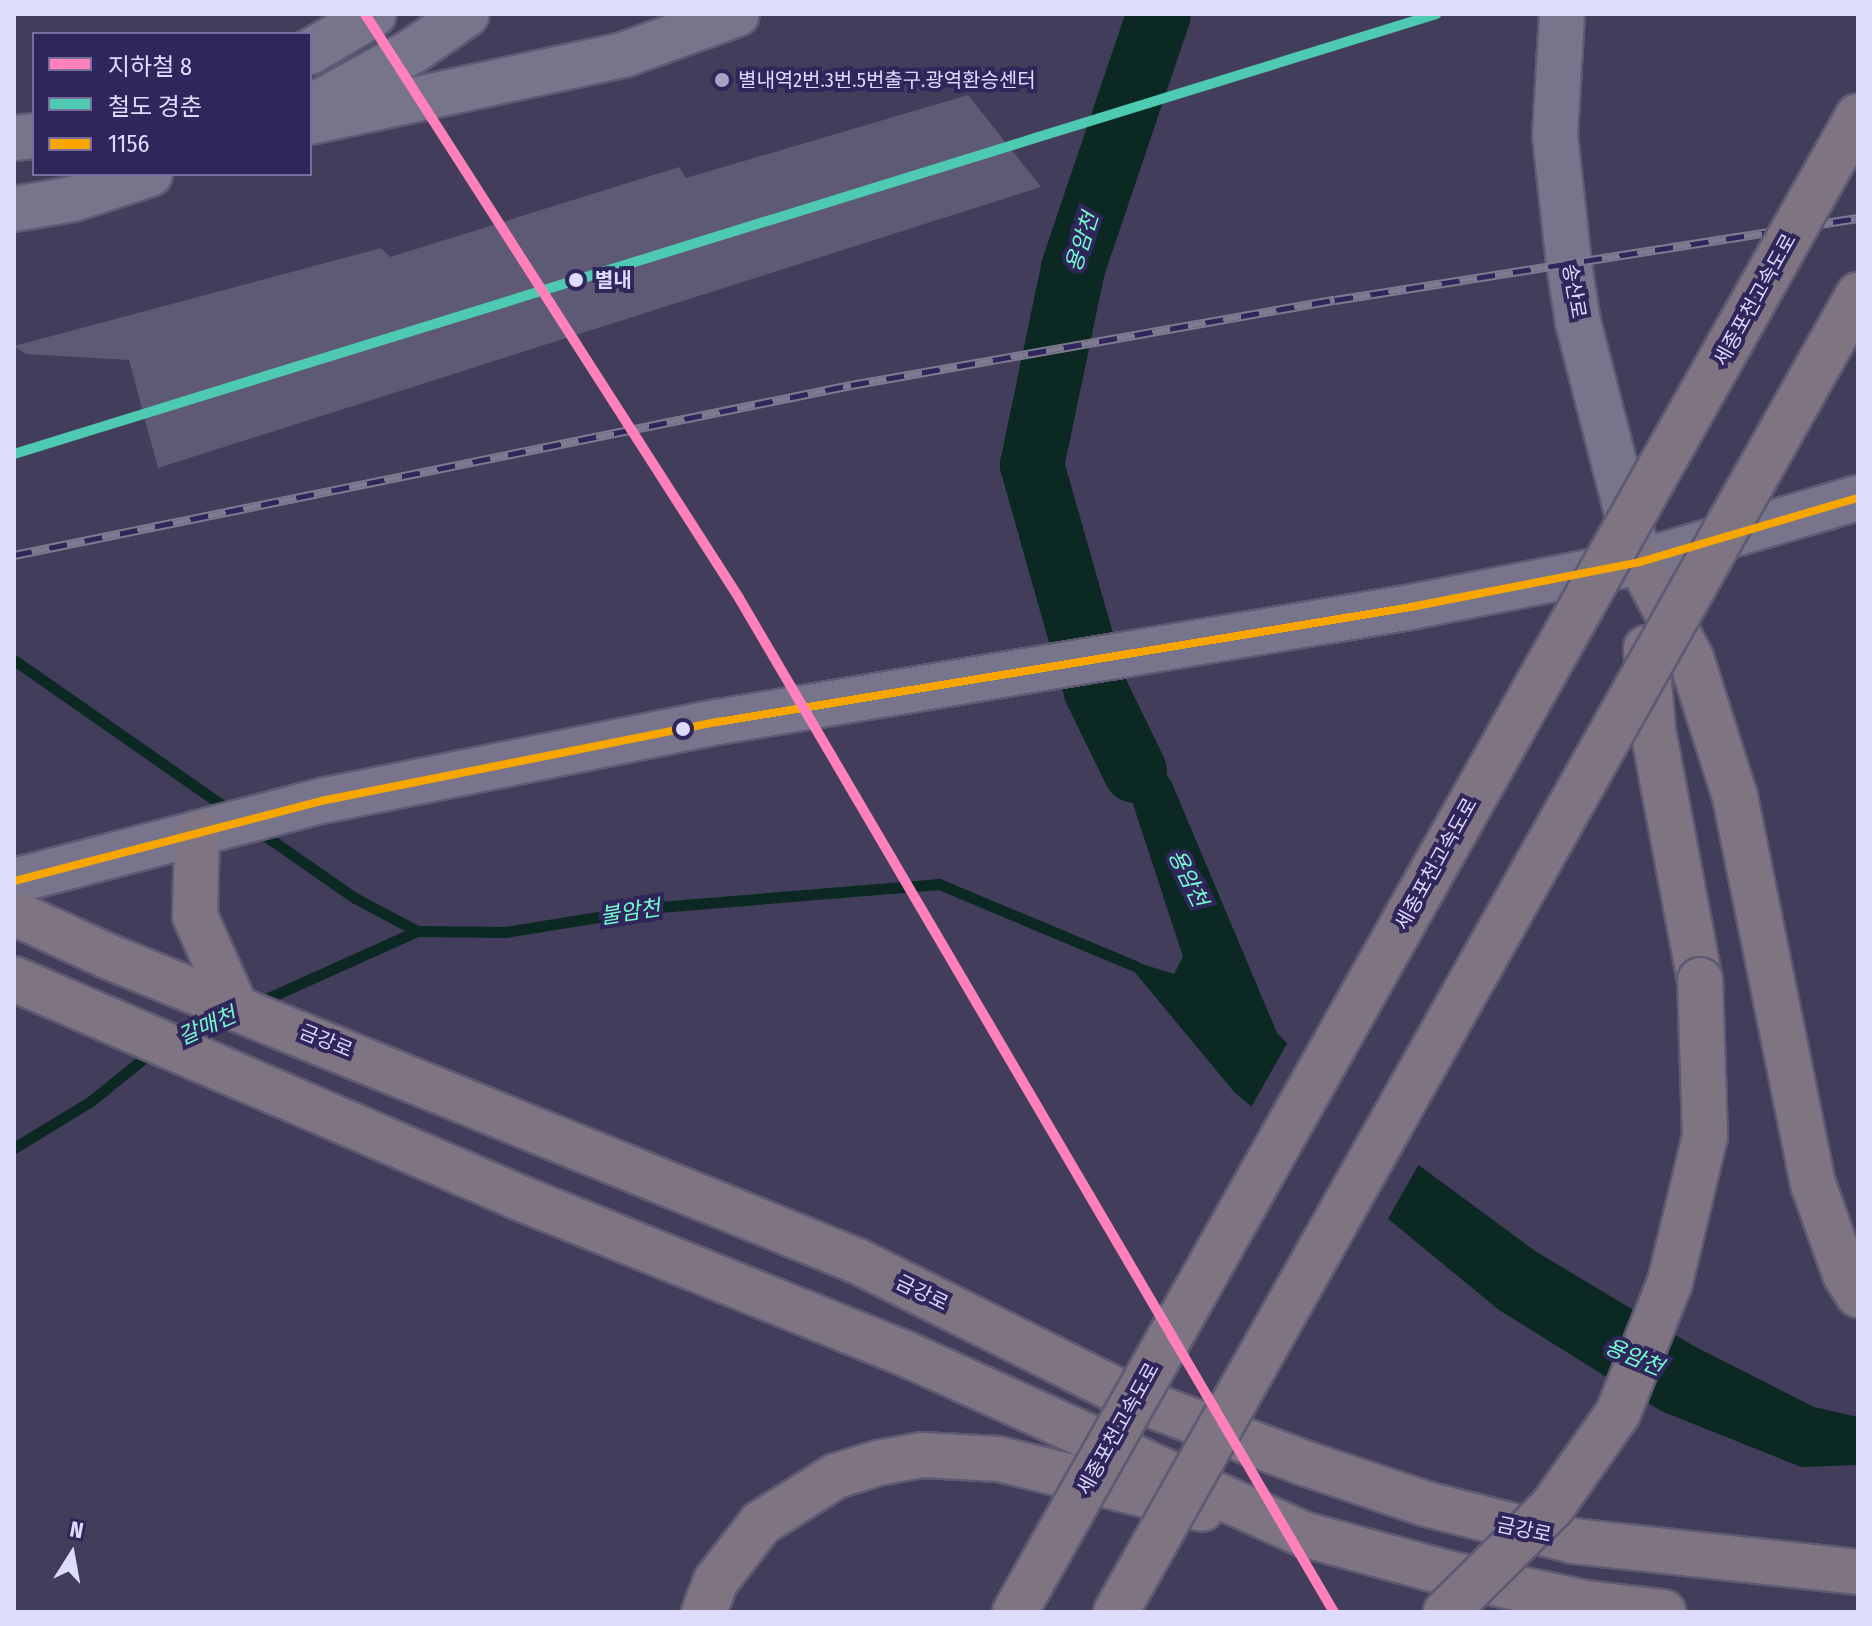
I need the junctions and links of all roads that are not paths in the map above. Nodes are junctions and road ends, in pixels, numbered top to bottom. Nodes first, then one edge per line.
1 (374, 14) edge
2 (467, 14) edge
3 (737, 14) edge
4 (1562, 14) edge
5 (312, 51) edge
6 (312, 106) edge
7 (1858, 116) edge
8 (312, 122) edge
9 (144, 176) edge
10 (14, 209) edge
11 (1858, 295) edge
12 (1858, 498) edge
13 (1640, 562) junction
14 (197, 833) junction
15 (14, 881) edge
16 (14, 913) edge
17 (14, 979) edge
18 (234, 1004) junction
19 (1858, 1295) edge
20 (1306, 1535) junction
21 (1858, 1572) edge
22 (704, 1612) edge
23 (1015, 1612) edge
24 (1116, 1612) edge
25 (1446, 1612) edge
26 (1663, 1612) edge

1 - 5 street
2 - 6 street
3 - 8 street
4 - 13 street, 송산로
7 - 23 highway, 세종포천고속도로, bridge
9 - 10 street
11 - 24 highway, bridge
12 - 13 street
13 - 14 street
13 - 19 highway
13 - 25 highway, bridge
14 - 15 street
14 - 18 highway
16 - 18 highway, 금강로
17 - 20 highway
18 - 21 highway, 금강로
20 - 22 highway
20 - 26 highway

